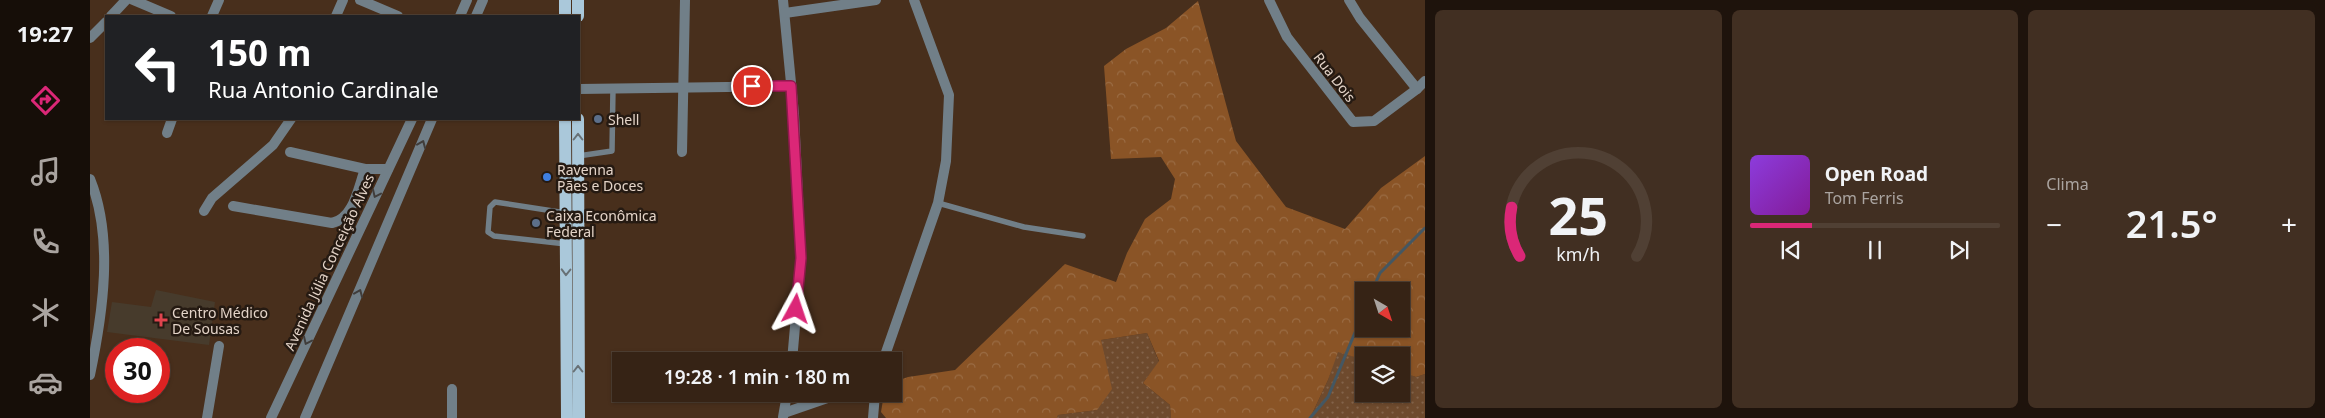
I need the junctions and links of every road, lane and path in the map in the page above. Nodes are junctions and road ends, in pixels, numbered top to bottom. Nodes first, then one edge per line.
1 (126, 0) edge
2 (133, 0) edge
3 (219, 0) edge
4 (344, 0) edge
5 (360, 0) edge
6 (467, 0) edge
7 (483, 0) edge
8 (565, 0) edge
9 (578, 0) edge
10 (685, 0) edge
11 (783, 0) edge
12 (876, 0) edge
13 (914, 0) edge
14 (1268, 0) edge
15 (1349, 0) edge
16 (785, 13) junction
17 (112, 15) edge
18 (169, 15) edge
19 (212, 15) edge
20 (336, 15) edge
21 (396, 15) edge
22 (460, 15) edge
23 (476, 15) edge
24 (565, 15) edge
25 (578, 15) edge
26 (105, 23) edge
27 (90, 38) edge
28 (1425, 81) edge
29 (682, 86) junction
30 (791, 86) junction
31 (613, 88) junction
32 (580, 89) edge
33 (1418, 89) junction
34 (172, 120) edge
35 (290, 120) edge
36 (412, 120) edge
37 (432, 120) edge
38 (565, 120) edge
39 (578, 120) edge
40 (167, 133) dead end
41 (290, 152) dead end
42 (682, 152) dead end
43 (578, 156) junction
44 (365, 169) junction
45 (388, 169) junction
46 (90, 178) edge
47 (938, 203) junction
48 (233, 206) dead end
49 (90, 207) edge
50 (204, 211) dead end
51 (100, 213) junction
52 (566, 213) junction
53 (1083, 236) dead end
54 (566, 244) junction
55 (219, 346) dead end
56 (793, 352) edge
57 (886, 352) edge
58 (91, 369) edge
59 (452, 389) dead end
60 (786, 402) edge
61 (819, 402) edge
62 (875, 402) edge
63 (784, 416) edge
64 (274, 417) edge
65 (207, 418) edge
66 (305, 418) edge
67 (452, 418) edge
68 (567, 418) edge
69 (579, 418) edge
70 (873, 418) edge

1 - 17 street
2 - 18 street
3 - 19 street
4 - 20 street
5 - 21 street
6 - 22 street
7 - 23 street
8 - 24 main road
9 - 25 main road
10 - 29 street
11 - 16 street
12 - 16 street
13 - 47 street
14 - 33 street, Rua Dois
15 - 33 street
16 - 30 street
26 - 27 street
28 - 33 street, Rua Dois
29 - 30 street
29 - 31 street
29 - 42 street
30 - 56 street
31 - 32 street
31 - 43 lane
34 - 40 street
35 - 50 street
36 - 45 street, Avenida Júlia Conceição Alves
66 -> 37 street
38 - 52 main road
43 -> 39 main road
41 - 44 street
69 -> 43 main road
44 - 45 street
44 - 48 street
45 -> 64 street, Avenida Júlia Conceição Alves
46 - 51 street
47 - 53 lane
47 - 57 street
49 - 51 street
51 - 58 street
52 - 54 main road
52 - 54 lane
54 -> 68 main road
55 - 65 street
59 - 67 street
60 - 63 street
61 - 63 street
62 - 70 street

